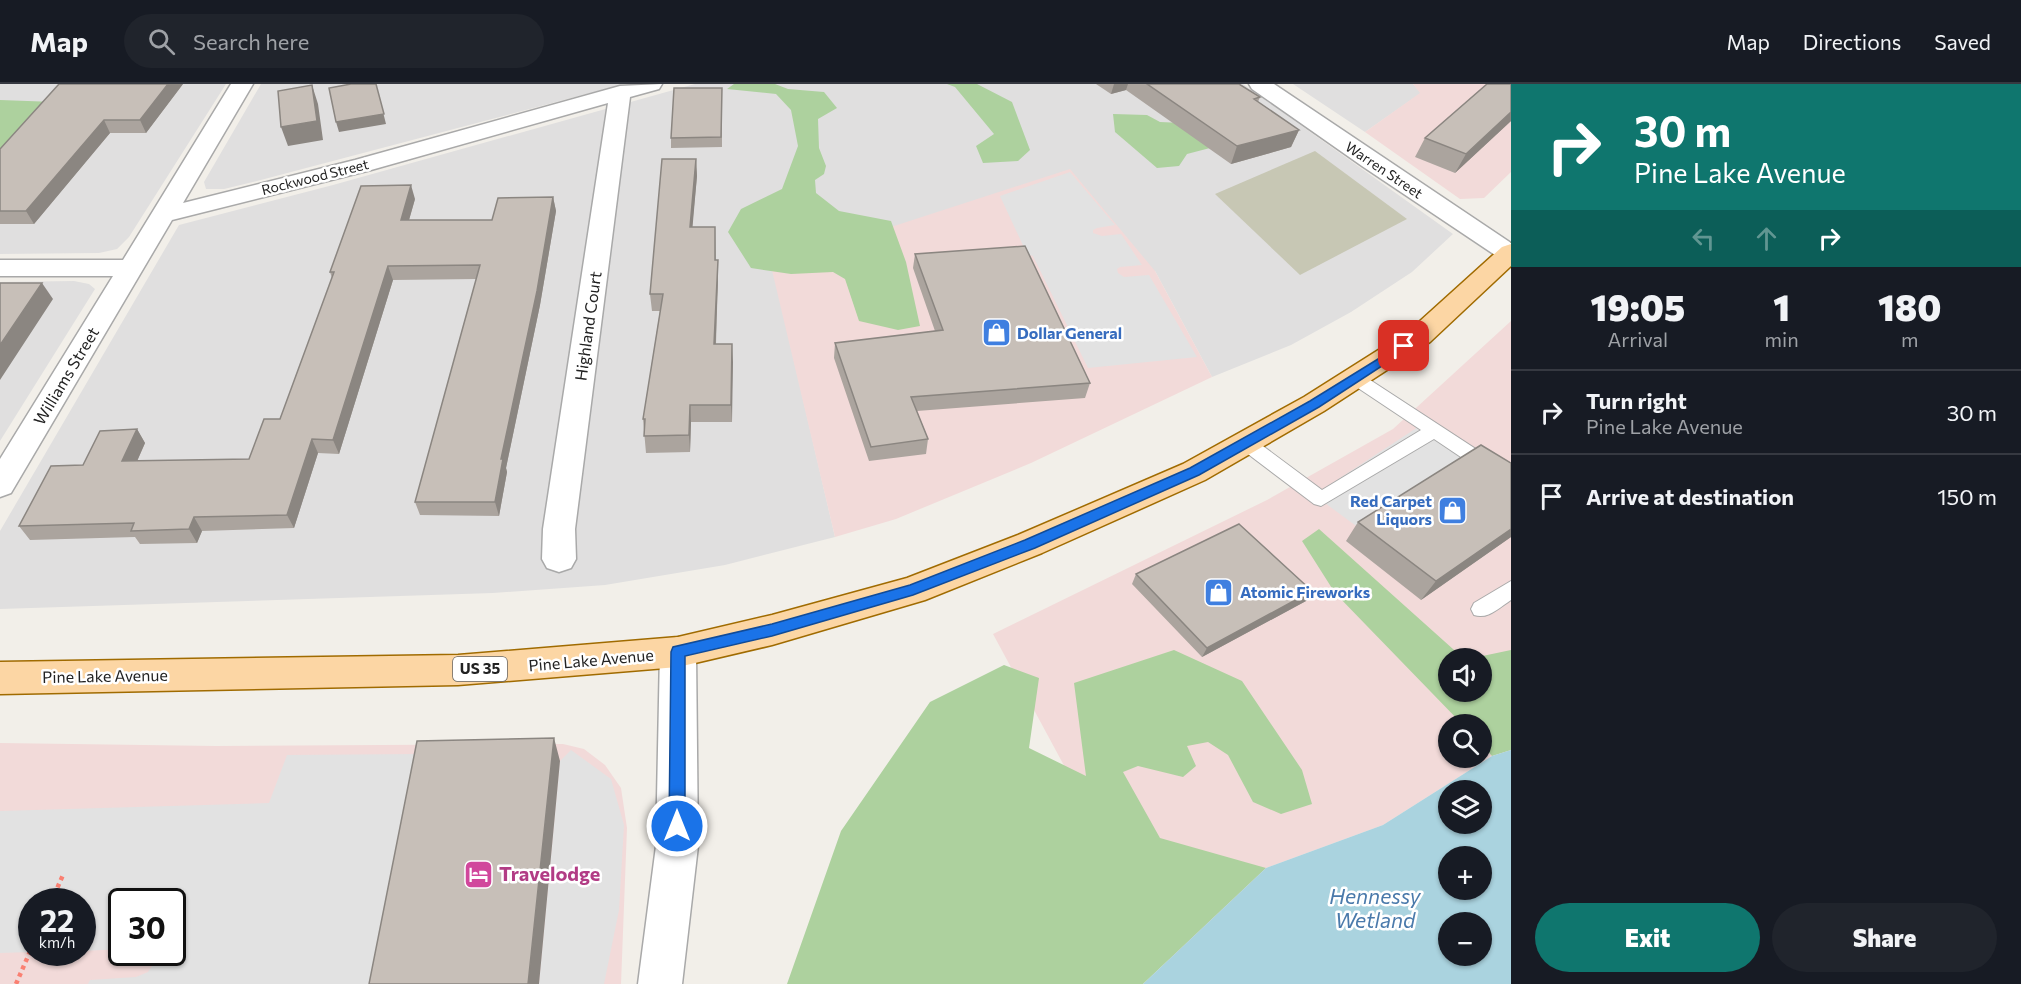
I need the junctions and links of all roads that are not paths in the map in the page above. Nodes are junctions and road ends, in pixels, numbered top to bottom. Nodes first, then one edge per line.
1 (242, 84) edge
2 (651, 84) edge
3 (1260, 84) edge
4 (620, 92) junction
5 (164, 215) junction
6 (1510, 253) edge
7 (0, 268) edge
8 (131, 268) junction
9 (1355, 378) junction
10 (1435, 430) junction
11 (1246, 443) junction
12 (1511, 481) edge
13 (0, 485) edge
14 (559, 559) dead end
15 (1511, 589) edge
16 (1481, 609) dead end
17 (678, 652) junction
18 (0, 678) edge
19 (660, 984) edge

1 - 5 street
2 - 4 street, Rockwood Street
3 - 6 street, Warren Street
4 - 5 street, Rockwood Street
4 - 14 street, Highland Court
5 - 8 street
6 - 9 main road, Pine Lake Avenue / US 35
7 - 8 street
8 - 13 street, Williams Street
9 - 10 lane
9 - 11 main road, Pine Lake Avenue / US 35
10 - 11 lane
10 - 12 lane
11 - 17 main road, Pine Lake Avenue / US 35
15 - 16 lane
17 - 18 main road, Pine Lake Avenue / US 35
17 - 19 street

